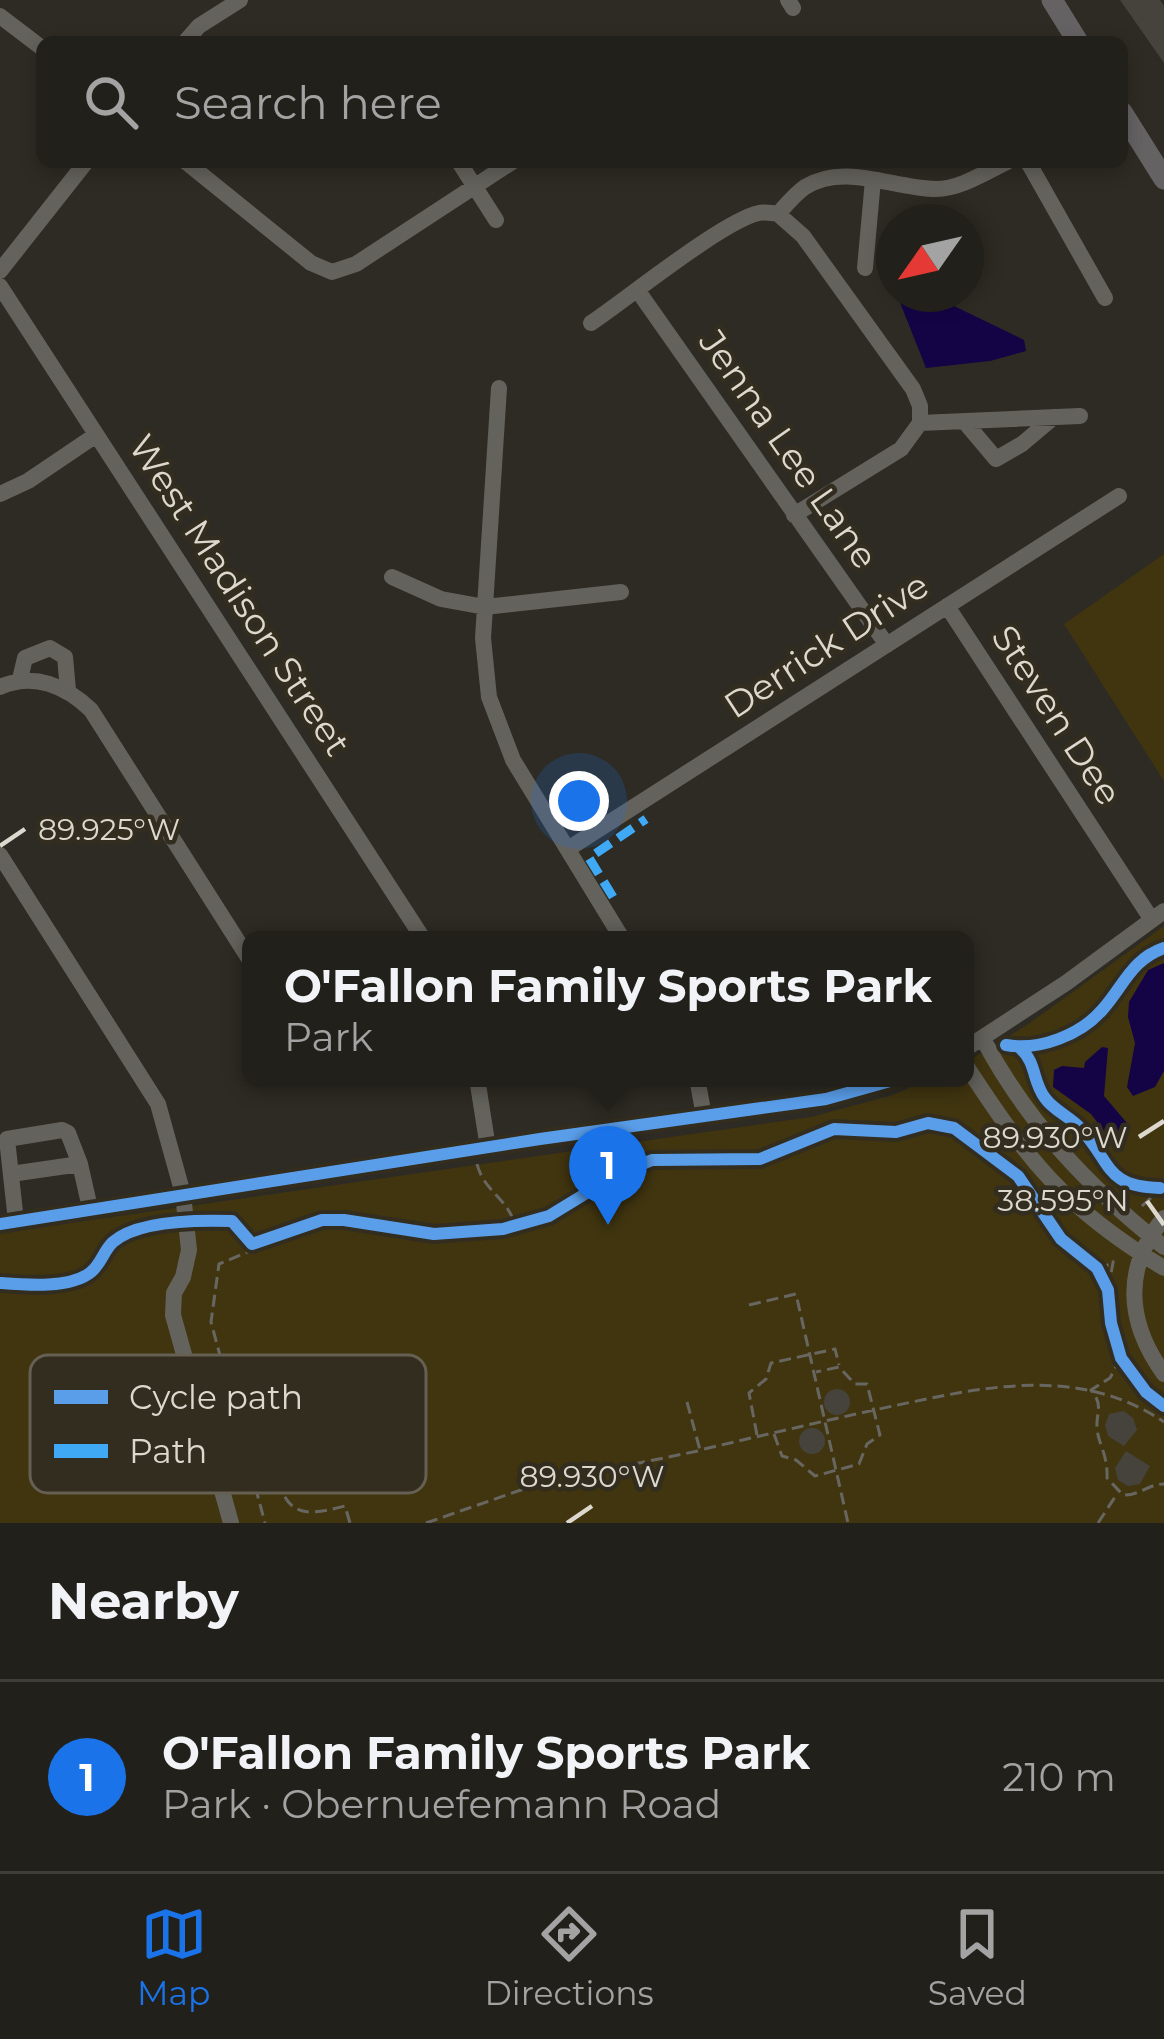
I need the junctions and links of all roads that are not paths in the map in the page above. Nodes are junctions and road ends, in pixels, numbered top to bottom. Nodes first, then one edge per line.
1 (240, 0) edge
2 (1052, 0) edge
3 (0, 16) edge
4 (190, 36) edge
5 (1074, 36) edge
6 (36, 44) edge
7 (1128, 122) edge
8 (81, 168) edge
9 (193, 168) edge
10 (463, 168) edge
11 (502, 168) edge
12 (897, 168) edge
13 (994, 168) edge
14 (1031, 168) edge
15 (861, 173) edge
16 (1164, 179) edge
17 (896, 183) junction
18 (474, 186) junction
19 (778, 214) junction
20 (496, 220) dead end
21 (865, 268) dead end
22 (0, 271) edge
23 (0, 286) edge
24 (638, 291) junction
25 (1106, 298) dead end
26 (591, 322) dead end
27 (500, 388) dead end
28 (1080, 416) dead end
29 (1054, 417) junction
30 (964, 421) junction
31 (920, 423) junction
32 (96, 435) junction
33 (0, 494) edge
34 (1120, 496) dead end
35 (794, 515) junction
36 (392, 577) dead end
37 (621, 592) dead end
38 (947, 606) junction
39 (485, 607) junction
40 (887, 645) junction
41 (20, 679) junction
42 (0, 687) edge
43 (68, 690) junction
44 (568, 849) junction
45 (0, 855) edge
46 (1158, 916) edge
47 (418, 931) edge
48 (617, 931) edge
49 (242, 948) edge
50 (983, 1039) junction
51 (974, 1044) edge
52 (974, 1079) edge
53 (478, 1087) edge
54 (699, 1087) edge
55 (870, 1087) edge
56 (704, 1116) junction
57 (482, 1155) junction
58 (80, 1164) junction
59 (11, 1174) junction
60 (183, 1194) junction
61 (90, 1208) junction
62 (1164, 1218) edge
63 (8, 1222) edge
64 (1156, 1241) edge
65 (1140, 1253) junction
66 (1164, 1268) edge
67 (184, 1355) edge
68 (1164, 1374) edge
69 (223, 1493) edge
70 (231, 1523) edge

1 - 4 street
2 - 5 main road
3 - 6 street
7 - 16 main road
8 - 22 street
9 - 18 street
10 - 18 street
11 - 18 street
12 - 17 street
13 - 17 street
14 - 25 street
15 - 17 street
15 - 19 street
15 - 21 street
18 - 20 street
19 - 24 street
19 - 31 street
23 - 32 street, West Madison Street
24 - 26 street
24 - 35 street, Jenna Lee Lane
27 - 39 street
28 - 29 street
29 - 30 street
29 - 30 street
30 - 31 street
31 - 35 street
32 - 33 street
32 - 47 street, West Madison Street
34 - 38 street, Derrick Drive
35 - 40 street, Jenna Lee Lane
36 - 39 street
37 - 39 street
38 - 40 street, Derrick Drive
38 - 46 street, Steven Dee
39 - 44 street
40 - 44 street, Derrick Drive
41 - 42 street
41 - 43 street
41 - 43 street
43 - 49 street
44 - 48 street
45 - 60 street
46 - 50 street
50 - 51 street
50 - 64 street
52 - 65 street
53 - 57 street
54 - 56 street
55 - 56 street
56 - 57 street
57 - 60 street
58 - 59 street
58 - 59 street
58 - 61 street
59 - 63 street
60 - 61 street
60 - 67 street
61 - 63 street
62 - 64 street
64 - 65 street
65 - 66 street
65 - 68 street
69 - 70 street

